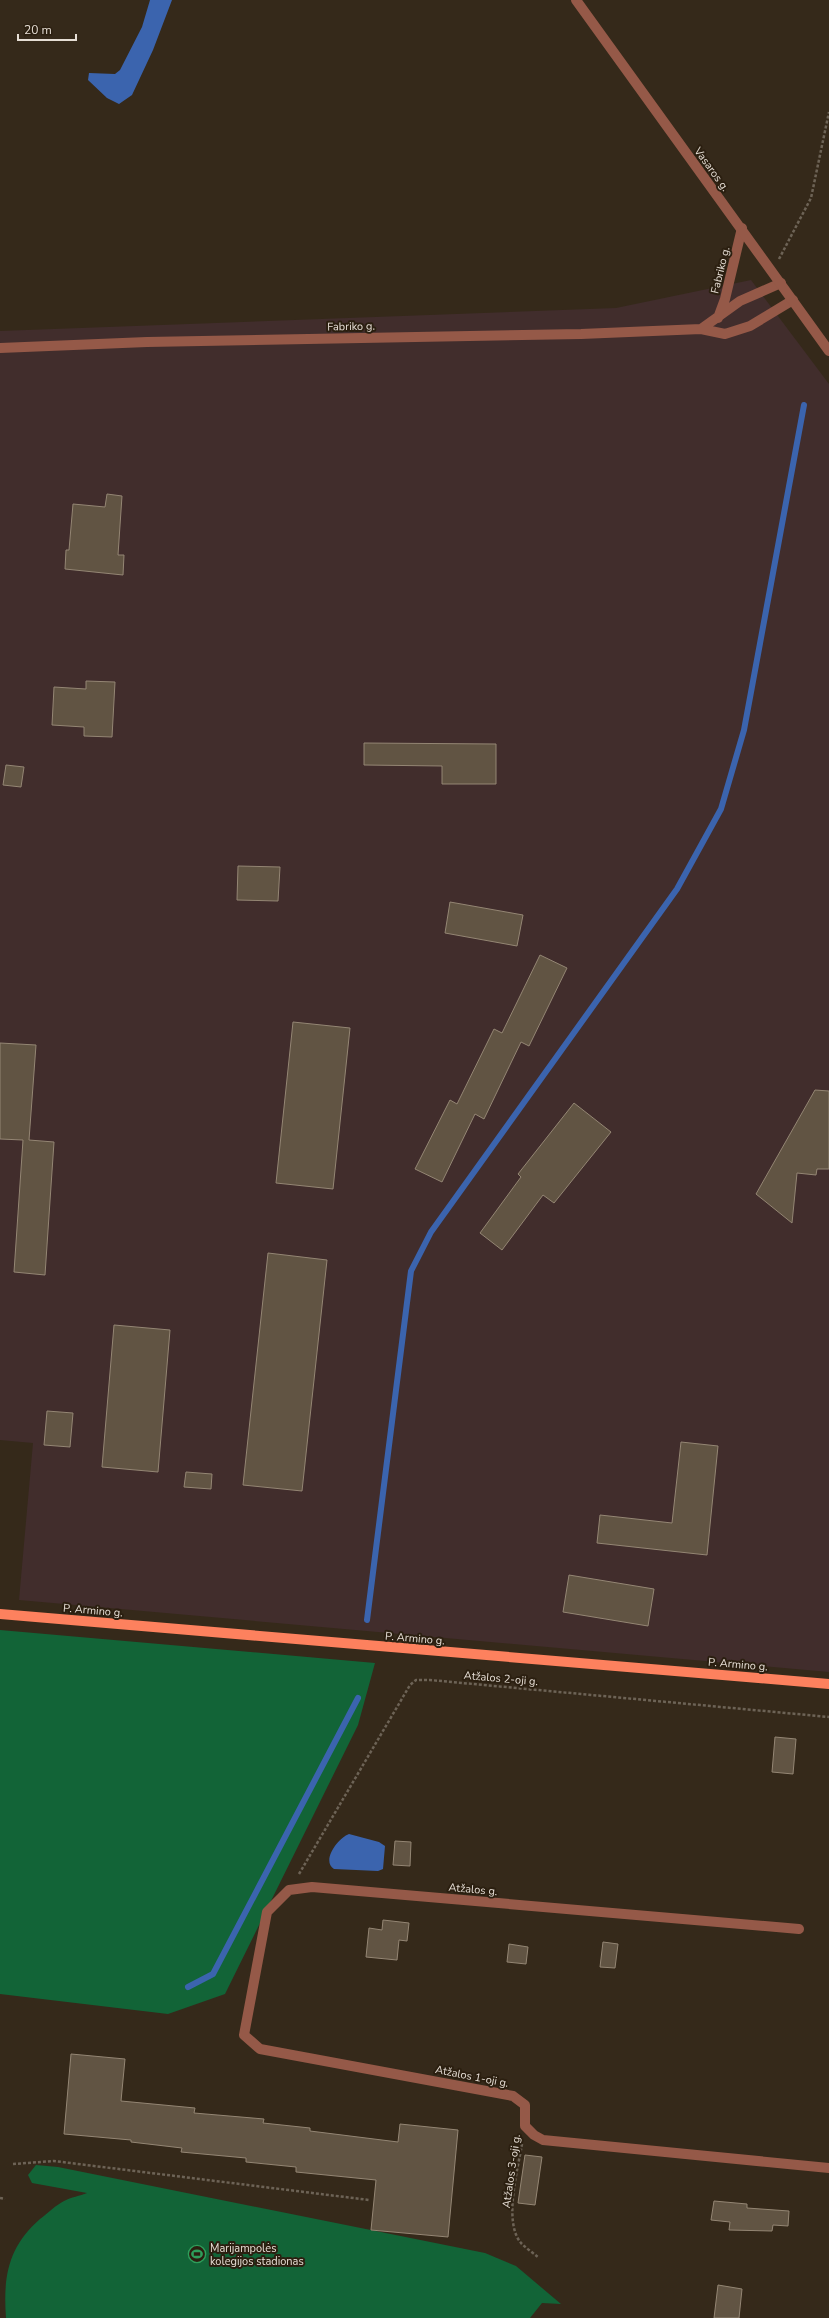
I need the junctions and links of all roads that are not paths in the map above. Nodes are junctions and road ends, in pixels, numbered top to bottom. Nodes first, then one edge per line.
1 (576, 0) edge
2 (742, 228) junction
3 (780, 283) junction
4 (793, 300) junction
5 (718, 318) junction
6 (702, 329) junction
7 (0, 348) edge
8 (829, 351) edge
9 (0, 1614) edge
10 (829, 1684) edge
11 (799, 1929) dead end
12 (245, 2024) joint
13 (829, 2168) edge

1 - 2 street, Vasaros g.
2 - 3 street, Vasaros g.
2 - 5 street, Fabriko g.
3 - 4 street, Vasaros g.
3 - 5 street
4 - 6 street, Fabriko g.
4 - 8 street, Vasaros g.
5 - 6 street
6 - 7 street, Fabriko g.
9 - 10 main road, P. Armino g.
11 - 12 street, Atžalos g.
12 - 13 street, Atžalos 1-oji g.

